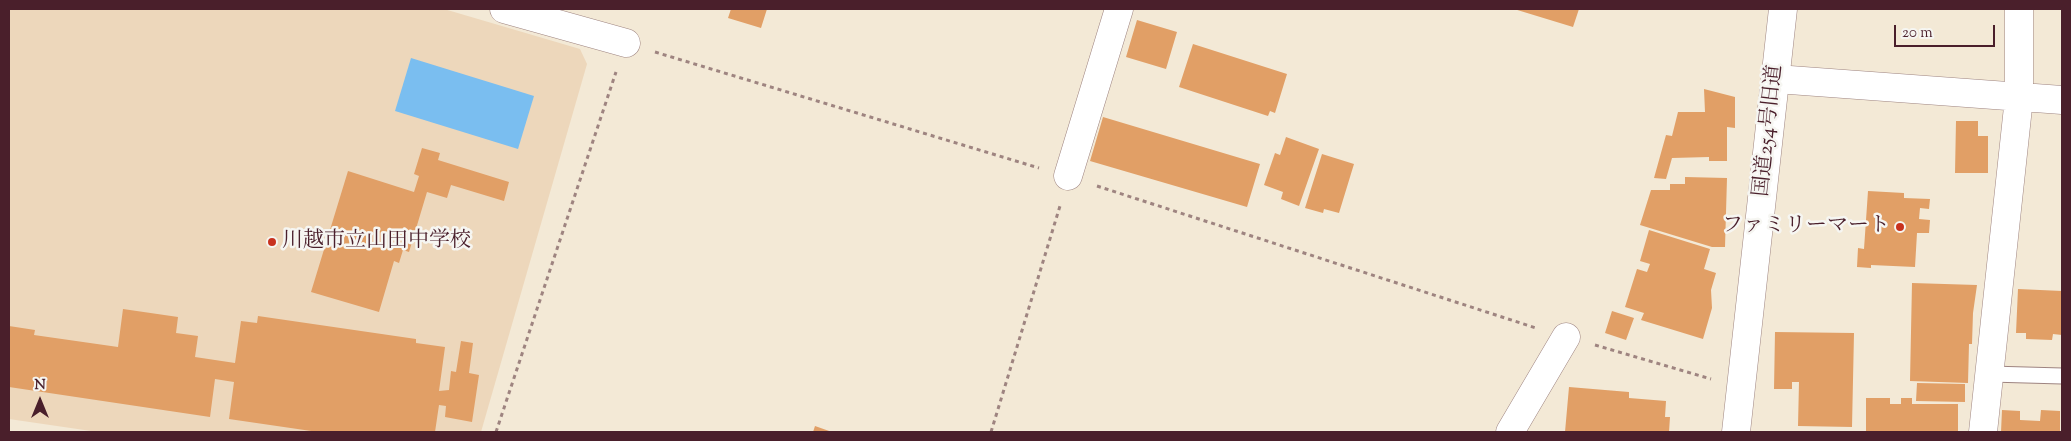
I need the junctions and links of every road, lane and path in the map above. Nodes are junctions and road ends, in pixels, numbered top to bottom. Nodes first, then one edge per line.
1 (504, 9) edge
2 (1119, 9) edge
3 (1783, 9) edge
4 (2019, 9) edge
5 (626, 43) junction
6 (1776, 79) junction
7 (2019, 98) junction
8 (2062, 100) edge
9 (1068, 176) junction
10 (1566, 337) junction
11 (1990, 374) junction
12 (2062, 376) edge
13 (1741, 387) junction
14 (496, 432) edge
15 (991, 432) edge
16 (1510, 432) edge
17 (1736, 432) edge
18 (1983, 432) edge

1 - 5 street
2 - 9 street
3 - 6 street, 国道254号旧道
4 - 7 street
5 - 9 path
5 - 14 path
6 - 7 street
6 - 13 street, 国道254号旧道
7 - 8 street
7 - 11 street
9 - 10 path
9 - 15 path
10 - 13 path
10 - 16 street
11 - 12 lane
11 - 18 street
13 - 17 street, 国道254号旧道

